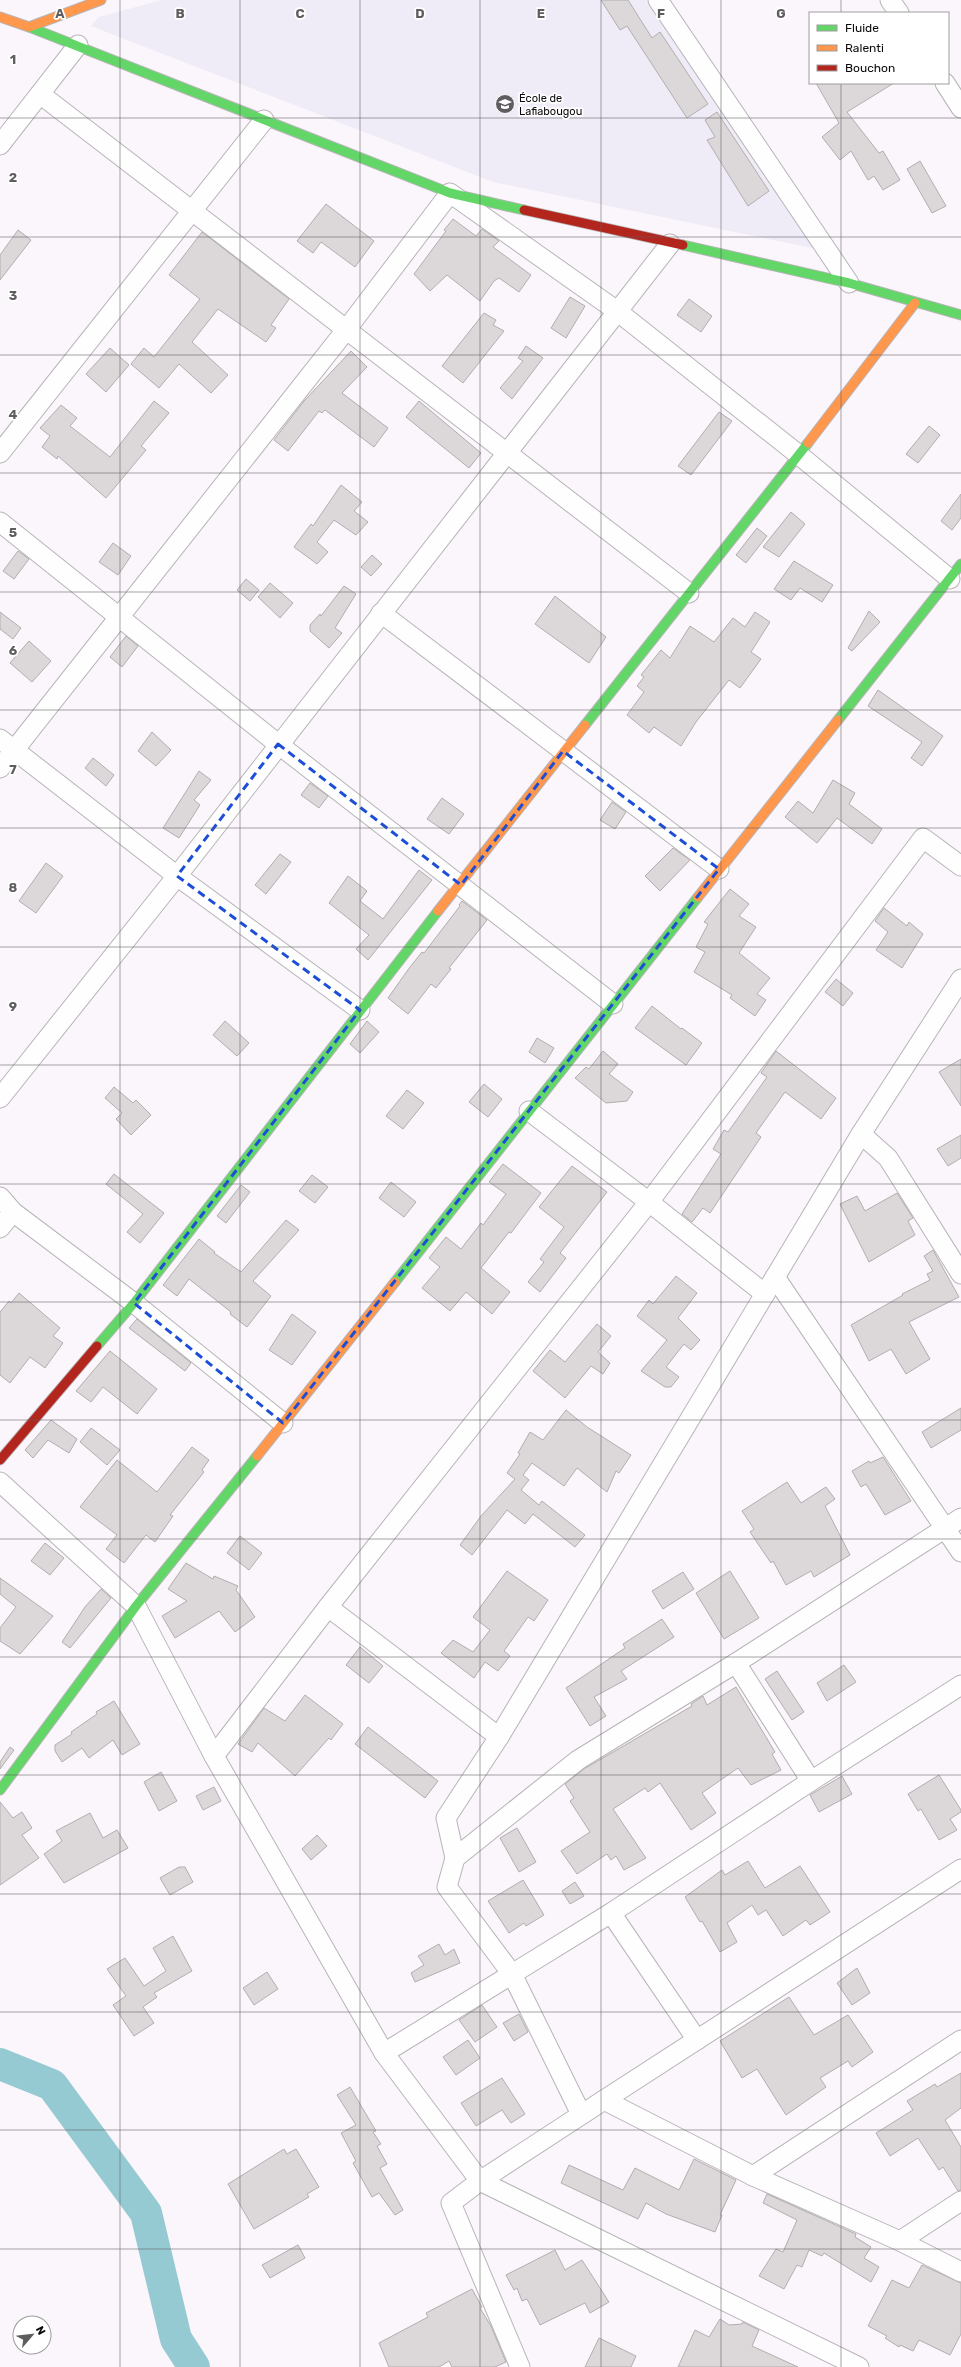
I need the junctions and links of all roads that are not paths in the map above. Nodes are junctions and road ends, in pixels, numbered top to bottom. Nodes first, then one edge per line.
1 (101, 0) edge
2 (658, 0) edge
3 (890, 0) edge
4 (898, 12) edge
5 (0, 16) edge
6 (29, 27) junction
7 (78, 45) junction
8 (945, 84) edge
9 (40, 94) junction
10 (961, 108) edge
11 (264, 120) junction
12 (0, 145) edge
13 (450, 193) junction
14 (192, 212) junction
15 (670, 244) junction
16 (849, 283) junction
17 (915, 303) junction
18 (617, 311) junction
19 (961, 315) edge
20 (346, 330) junction
21 (0, 453) edge
22 (505, 454) junction
23 (799, 454) junction
24 (0, 522) edge
25 (955, 572) edge
26 (689, 594) junction
27 (381, 613) junction
28 (121, 617) junction
29 (278, 744) junction
30 (7, 745) edge
31 (563, 751) junction
32 (0, 768) edge
33 (961, 866) edge
34 (719, 869) junction
35 (177, 876) junction
36 (461, 885) junction
37 (958, 992) edge
38 (613, 1004) junction
39 (360, 1010) junction
40 (0, 1098) edge
41 (529, 1111) junction
42 (861, 1134) junction
43 (0, 1198) edge
44 (649, 1202) junction
45 (13, 1212) junction
46 (0, 1228) edge
47 (961, 1274) edge
48 (775, 1277) junction
49 (765, 1294) junction
50 (134, 1303) junction
51 (283, 1424) junction
52 (0, 1460) edge
53 (0, 1482) edge
54 (953, 1523) edge
55 (961, 1552) edge
56 (136, 1606) junction
57 (328, 1608) junction
58 (736, 1663) junction
59 (961, 1685) edge
60 (499, 1737) junction
61 (214, 1756) junction
62 (811, 1781) junction
63 (0, 1790) edge
64 (455, 1858) junction
65 (961, 1869) edge
66 (611, 1913) junction
67 (512, 1974) junction
68 (697, 2040) junction
69 (961, 2040) edge
70 (384, 2053) junction
71 (604, 2100) junction
72 (582, 2114) junction
73 (753, 2176) junction
74 (480, 2181) junction
75 (961, 2201) edge
76 (900, 2240) junction
77 (961, 2272) edge
78 (520, 2367) edge
79 (859, 2367) edge

1 - 6 street
2 - 16 street
3 - 4 street
5 - 6 street
6 - 7 street
7 - 9 street
7 - 11 street
8 - 10 street
9 - 12 street
9 - 14 street
11 - 13 street
11 - 14 street
13 - 15 street
13 - 18 street
13 - 20 street
14 - 20 street
14 - 21 street
15 - 16 street
15 - 18 street
16 - 17 street
17 - 19 street
17 - 23 street
18 - 22 street
18 - 23 street
20 - 22 street
20 - 28 street
22 - 26 street
22 - 27 street
23 - 25 street
23 - 26 street
24 - 28 street
25 - 34 street
26 - 31 street
27 - 29 street
27 - 31 street
28 - 29 street
28 - 30 street
29 - 35 street
29 - 36 street
30 - 32 street
30 - 35 street
31 - 34 street
31 - 36 street
33 - 44 street
34 - 38 street
35 - 39 street
35 - 40 street
36 - 38 street
36 - 39 street
37 - 42 street
38 - 41 street
39 - 50 street
41 - 44 street
41 - 51 street
42 - 47 street
42 - 48 street
43 - 45 street
44 - 49 street
44 - 57 street
45 - 46 street
45 - 50 street
48 - 49 street
48 - 54 street
49 - 60 street
50 - 51 street
50 - 52 street
51 - 56 street
53 - 56 street
54 - 55 street
54 - 58 street
56 - 61 street
56 - 63 street
57 - 60 street
57 - 61 street
58 - 62 street
58 - 64 street
59 - 62 street
60 - 64 street
61 - 70 street
62 - 66 street
64 - 67 street
65 - 68 street
66 - 67 street
66 - 68 street
67 - 70 street
67 - 72 street
68 - 71 street
69 - 73 street
70 - 74 street
71 - 72 street
71 - 73 street
72 - 74 street
73 - 76 street
74 - 78 street
74 - 79 street
75 - 76 street
76 - 77 street

